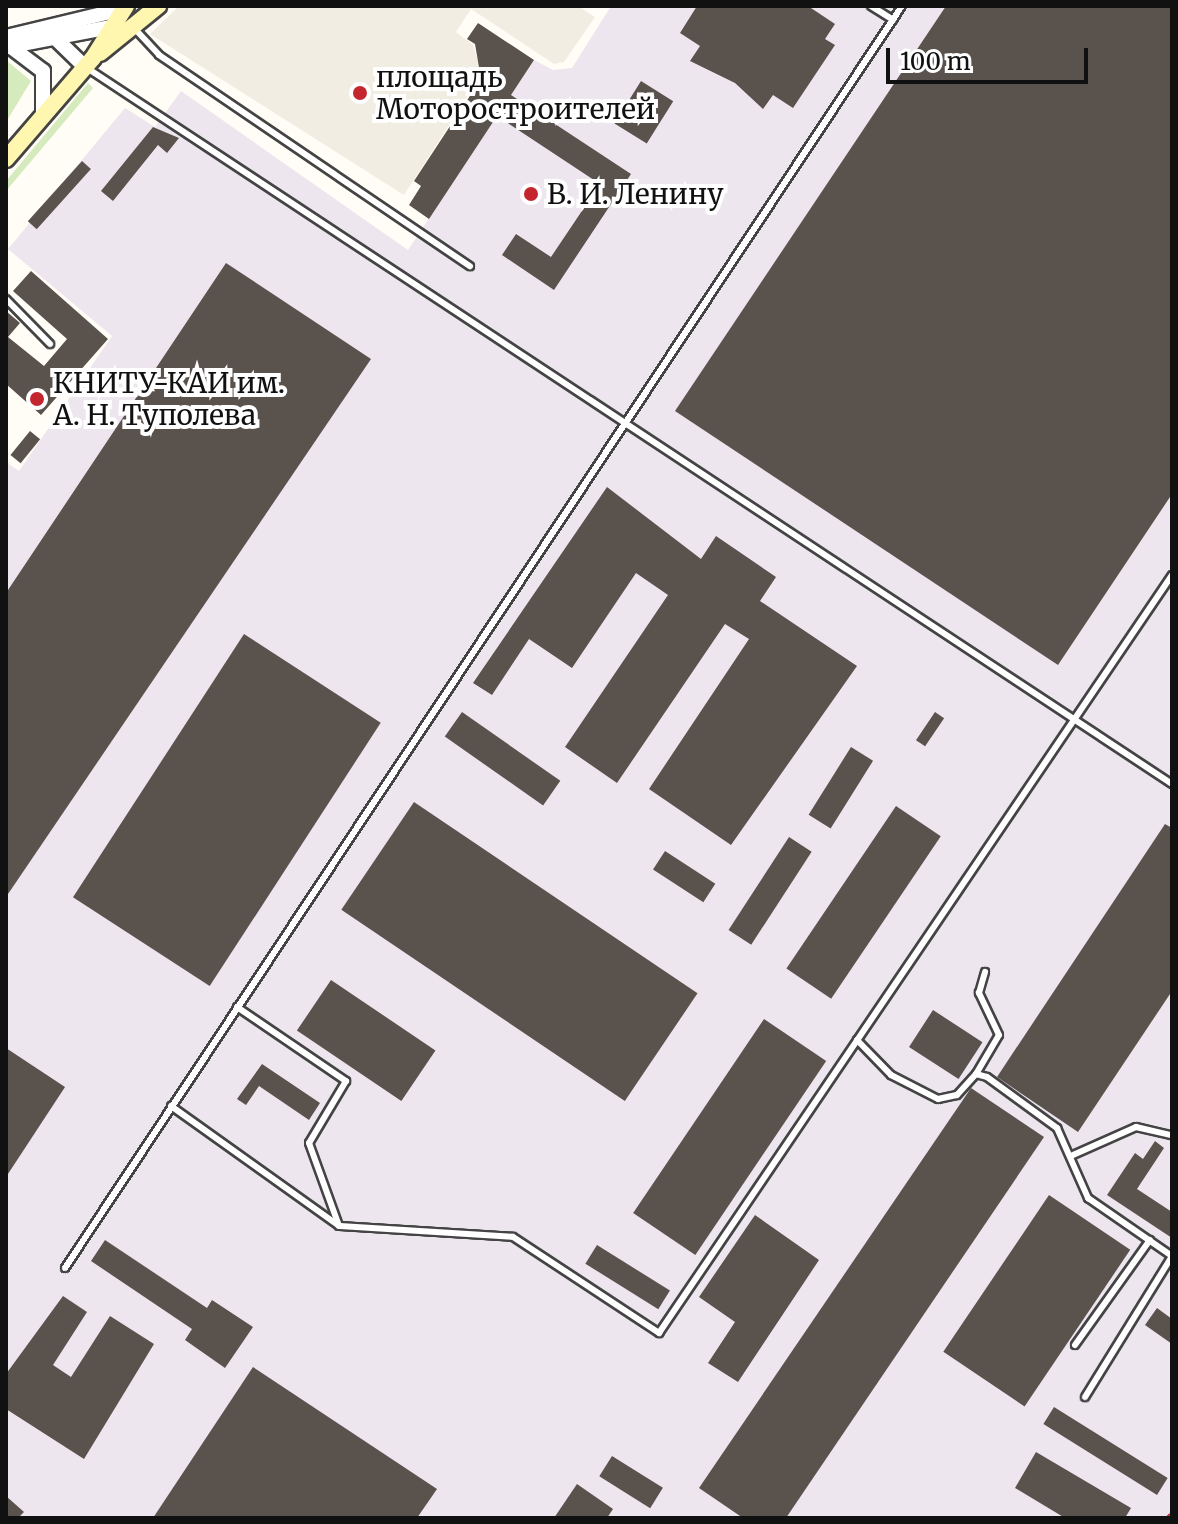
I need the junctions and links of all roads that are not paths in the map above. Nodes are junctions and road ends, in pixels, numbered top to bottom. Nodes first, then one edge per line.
1 (158, 6) edge
2 (871, 6) edge
3 (902, 6) edge
4 (125, 8) edge
5 (893, 20) junction
6 (133, 26) junction
7 (111, 27) junction
8 (40, 28) junction
9 (55, 37) junction
10 (7, 40) edge
11 (89, 63) junction
12 (43, 115) junction
13 (6, 159) edge
14 (470, 266) dead end
15 (6, 299) edge
16 (50, 344) dead end
17 (624, 422) junction
18 (1172, 575) edge
19 (1074, 721) junction
20 (1172, 784) edge
21 (985, 972) dead end
22 (237, 1007) junction
23 (857, 1040) junction
24 (976, 1074) junction
25 (171, 1106) junction
26 (1172, 1135) edge
27 (1073, 1155) junction
28 (339, 1226) junction
29 (1150, 1240) junction
30 (1172, 1256) edge
31 (65, 1268) dead end
32 (1075, 1345) dead end
33 (1085, 1397) dead end

1 - 6 main road
2 - 5 lane
3 - 5 lane
4 - 6 main road
4 - 7 main road
4 - 8 street
5 - 17 lane
6 - 7 main road
6 - 11 main road
6 - 14 lane
7 - 9 street
7 - 11 main road
8 - 9 street
8 - 10 street
9 - 10 street
9 - 11 street
10 - 12 street
11 - 12 main road
11 - 17 lane
12 - 13 main road
15 - 16 lane
17 - 19 lane
17 - 22 lane
18 - 19 lane
19 - 20 lane
19 - 23 lane
21 - 24 lane
22 - 25 lane
22 - 28 lane
23 - 24 lane
23 - 28 lane
24 - 27 lane
25 - 28 lane
25 - 31 lane
26 - 27 lane
27 - 29 lane
29 - 30 lane
29 - 32 lane
30 - 33 lane

